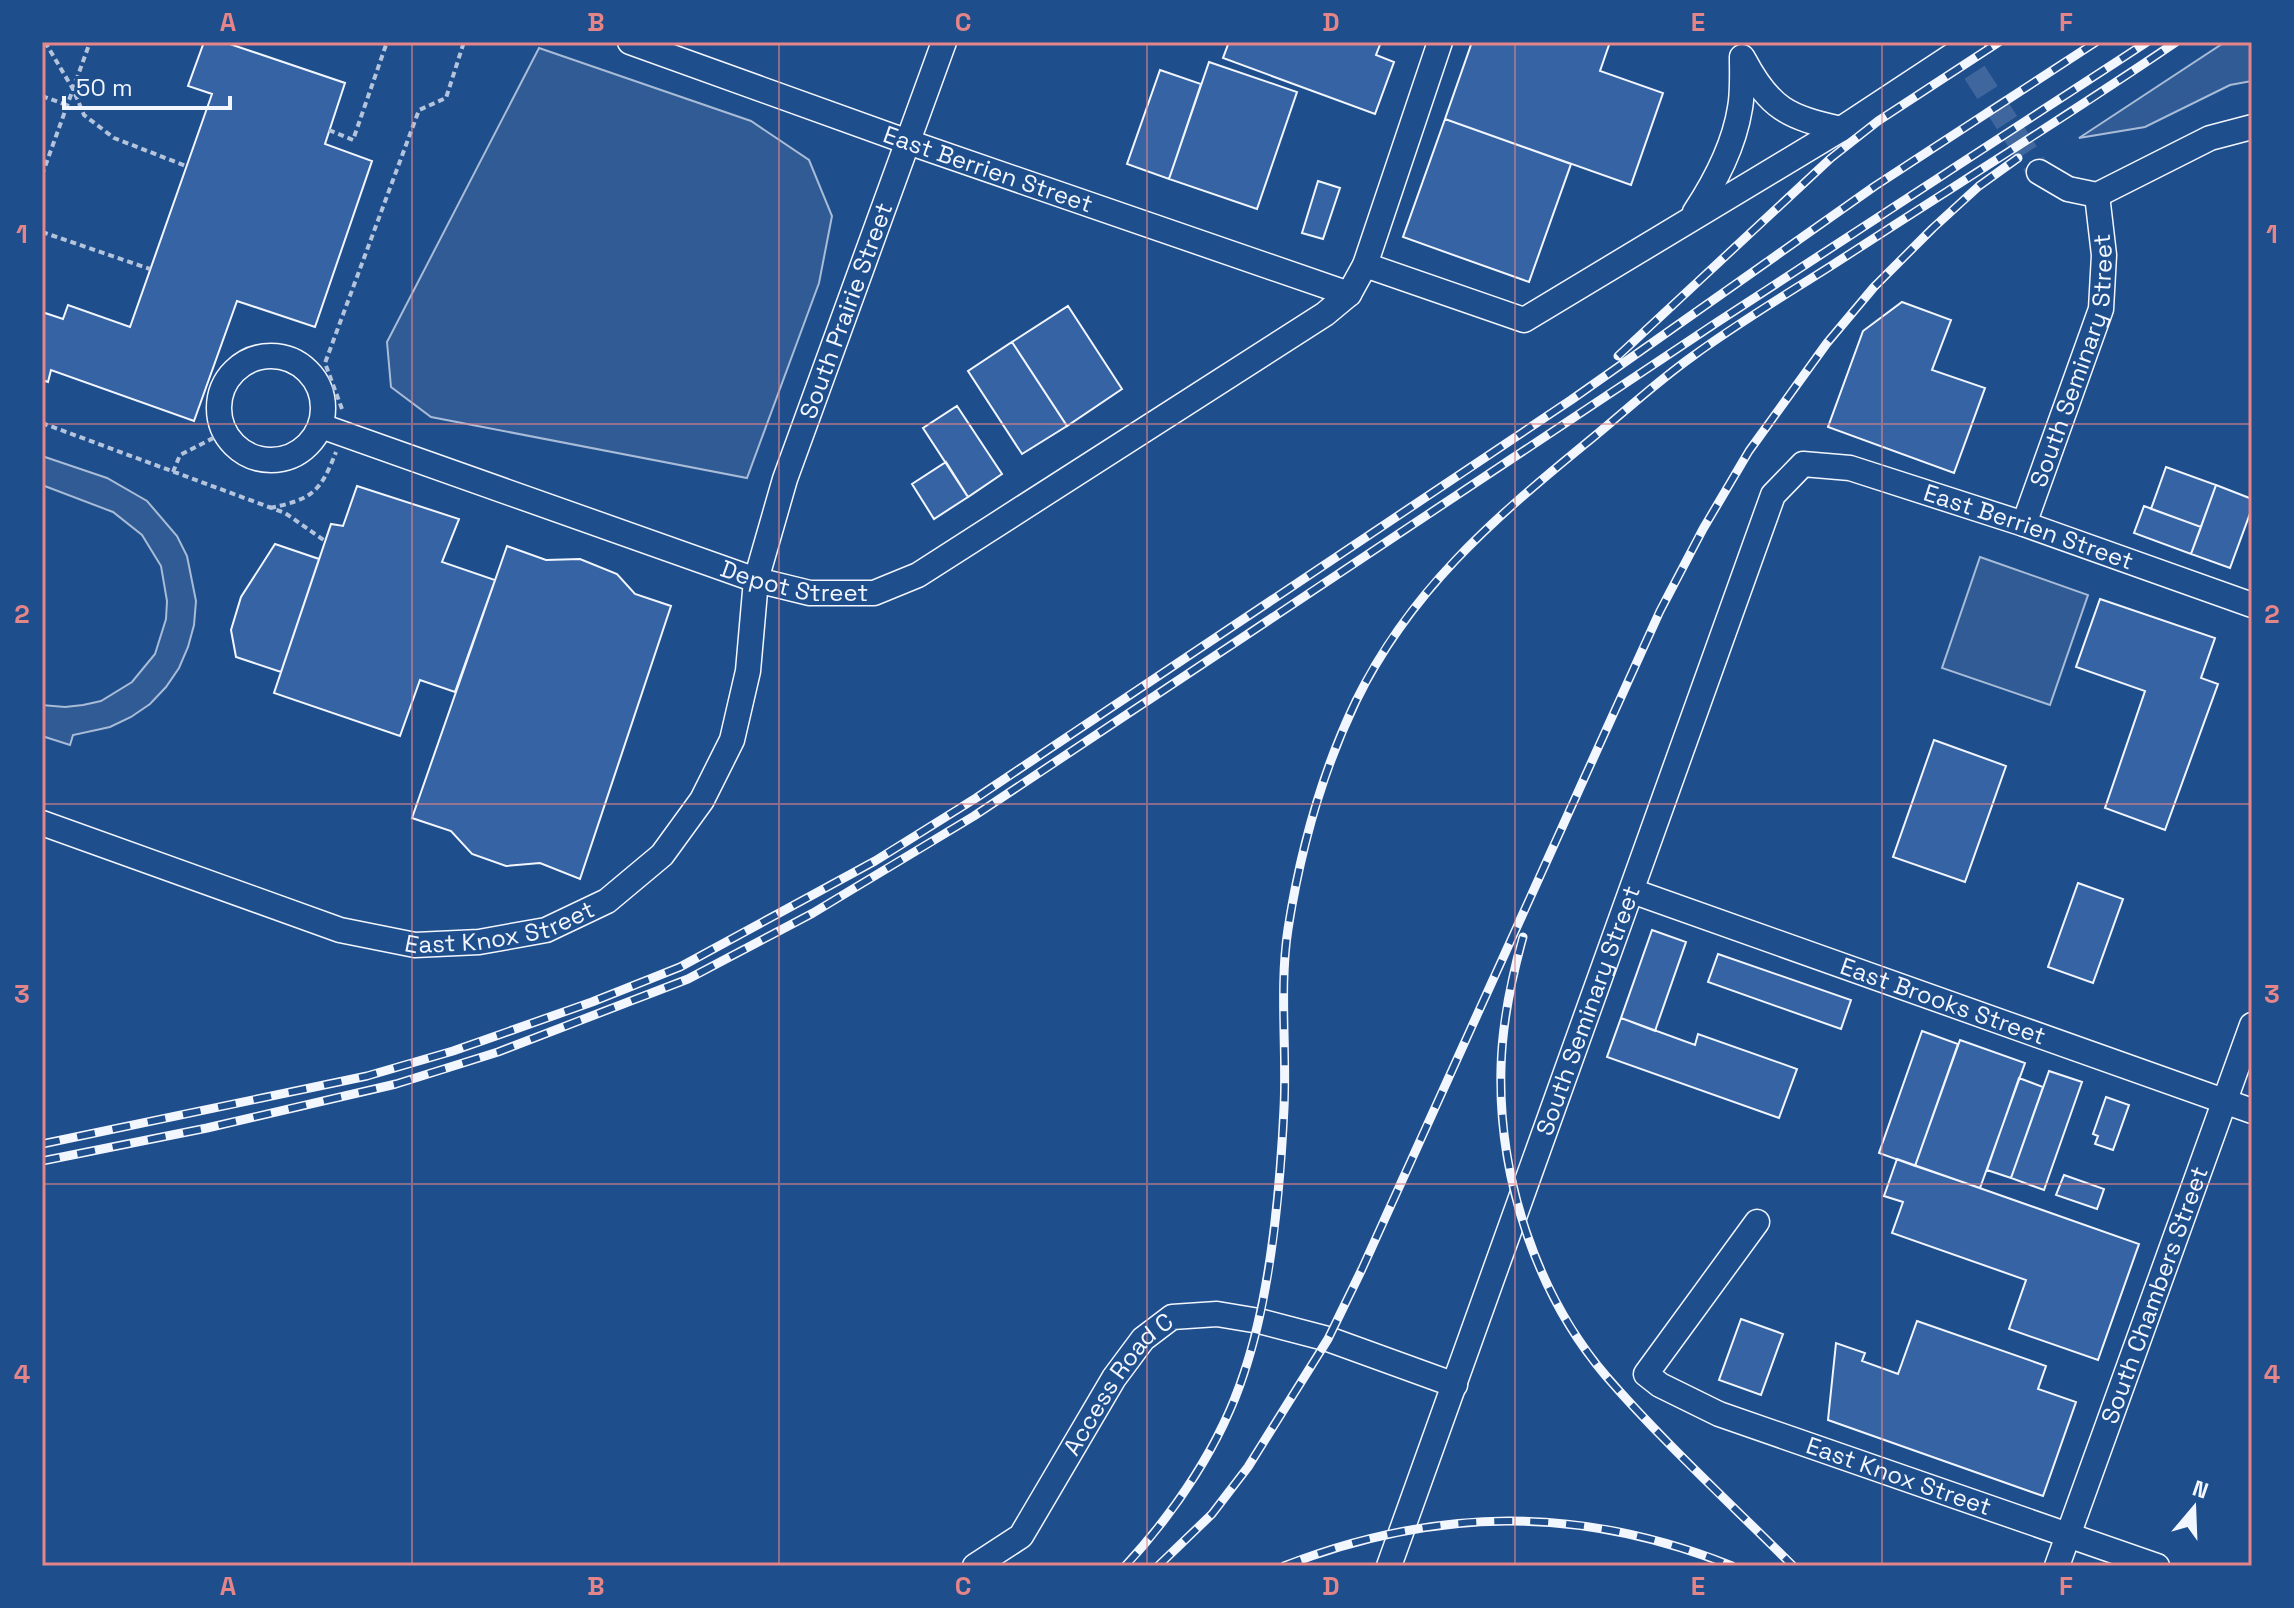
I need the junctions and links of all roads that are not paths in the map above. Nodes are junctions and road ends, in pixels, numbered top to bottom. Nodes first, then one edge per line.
1 (630, 42) edge
2 (944, 42) edge
3 (1440, 42) edge
4 (1973, 42) edge
5 (1741, 50) edge
6 (2252, 127) edge
7 (1841, 129) junction
8 (908, 142) junction
9 (2039, 172) tunnel mouth
10 (2097, 195) junction
11 (1691, 218) junction
12 (1365, 265) junction
13 (1349, 294) junction
14 (332, 429) junction
15 (1803, 464) joint
16 (2024, 524) junction
17 (756, 580) junction
18 (2252, 605) edge
19 (42, 823) edge
20 (1632, 891) junction
21 (2252, 1025) edge
22 (2225, 1101) junction
23 (2252, 1111) edge
24 (1757, 1222) dead end
25 (1455, 1385) junction
26 (2068, 1534) junction
27 (975, 1566) edge
28 (1389, 1566) edge
29 (2057, 1566) edge
30 (2157, 1566) edge

1 - 8 street, East Berrien Street
2 - 8 street, South Prairie Street
3 - 12 street
4 - 7 street
5 - 7 street
5 - 11 street
6 - 10 street
7 - 11 street
8 - 13 street, East Berrien Street
8 - 17 street, South Prairie Street
9 - 10 street
10 - 16 street, South Seminary Street
11 - 12 street
12 - 13 street
13 - 17 street, Depot Street
14 - 14 street
14 - 17 street, Depot Street
15 - 16 street, East Berrien Street
15 - 20 street, South Seminary Street
16 - 18 street, East Berrien Street
17 - 19 street, East Knox Street
20 - 22 street, East Brooks Street
20 - 25 street, South Seminary Street
21 - 22 street, South Chambers Street
22 - 23 street, East Brooks Street
22 - 26 street, South Chambers Street
24 - 26 street, East Knox Street
25 - 27 street, Access Road C
25 - 28 street, South Seminary Street
26 - 29 street, South Chambers Street
26 - 30 street, East Knox Street

